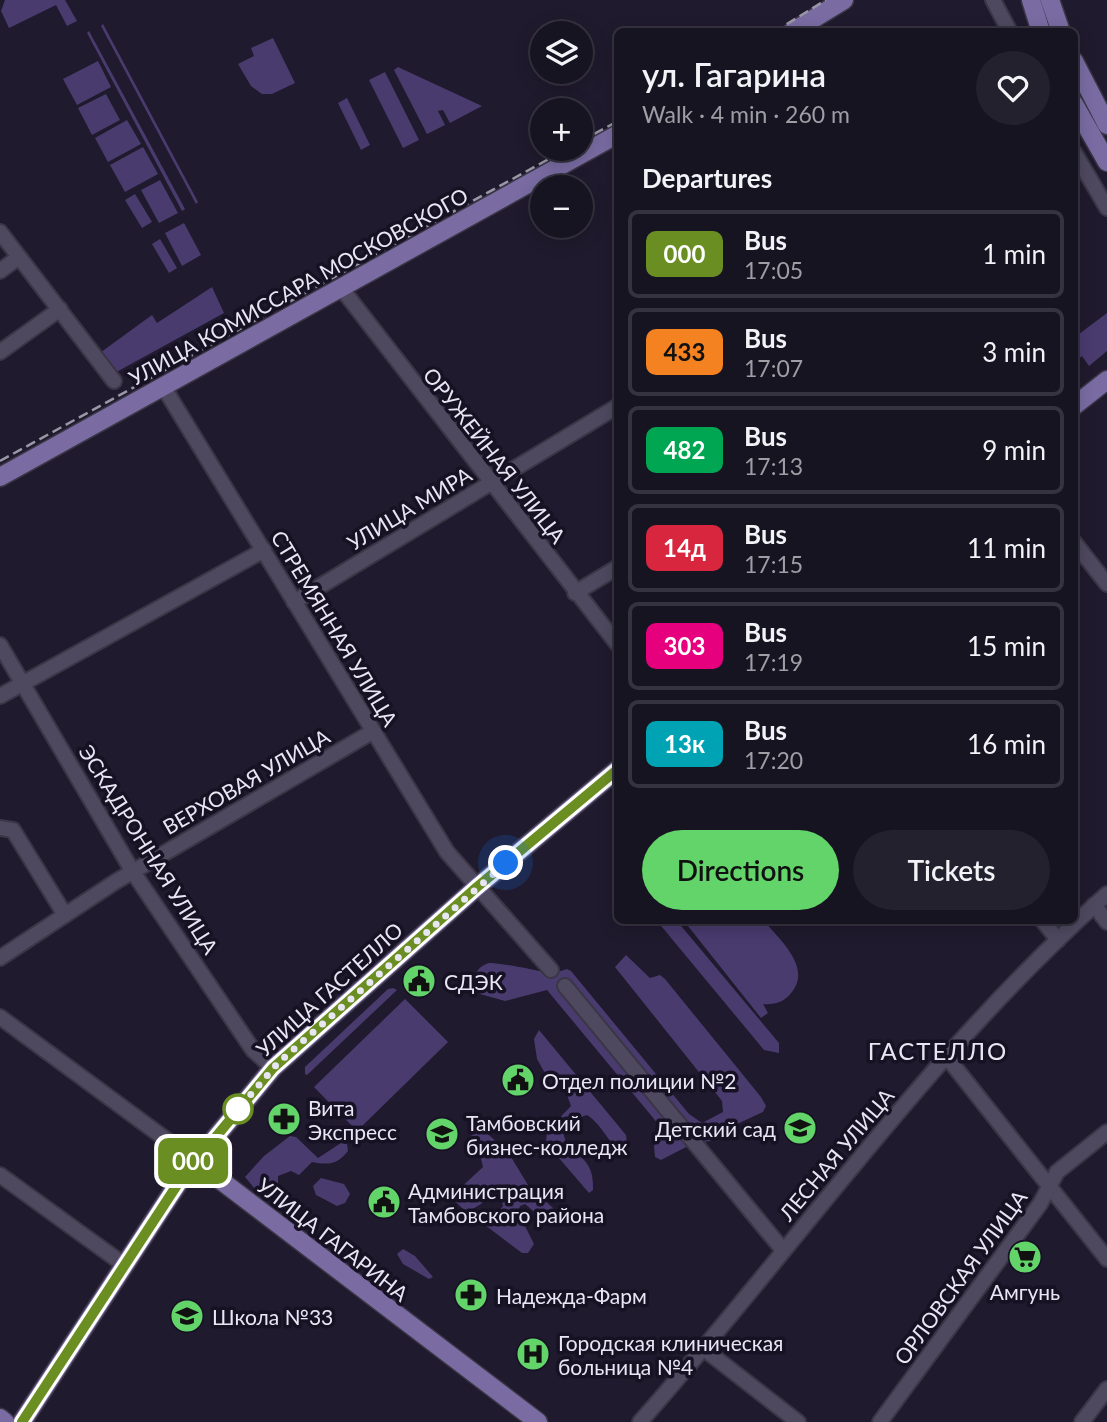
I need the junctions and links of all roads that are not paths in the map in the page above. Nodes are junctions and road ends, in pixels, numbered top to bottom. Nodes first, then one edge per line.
1 (844, 0) edge
2 (993, 0) edge
3 (1031, 0) edge
4 (1050, 0) edge
5 (798, 28) edge
6 (1008, 28) edge
7 (1040, 28) edge
8 (1060, 28) edge
9 (1078, 69) edge
10 (1079, 112) edge
11 (1103, 118) edge
12 (614, 136) edge
13 (1078, 159) edge
14 (1107, 162) edge
15 (1107, 208) edge
16 (0, 232) edge
17 (19, 257) junction
18 (0, 271) edge
19 (342, 289) junction
20 (60, 309) junction
21 (0, 352) edge
22 (1107, 380) edge
23 (114, 381) dead end
24 (163, 386) junction
25 (1078, 404) edge
26 (614, 408) edge
27 (0, 477) edge
28 (491, 484) junction
29 (1078, 547) edge
30 (264, 550) junction
31 (614, 570) edge
32 (1107, 584) edge
33 (575, 593) junction
34 (293, 602) junction
35 (614, 640) edge
36 (0, 645) edge
37 (23, 683) junction
38 (0, 696) edge
39 (372, 732) junction
40 (614, 772) edge
41 (0, 828) edge
42 (133, 872) junction
43 (477, 887) junction
44 (1107, 894) edge
45 (1094, 905) junction
46 (65, 915) junction
47 (1078, 921) edge
48 (1107, 922) edge
49 (1045, 924) edge
50 (1074, 924) edge
51 (1058, 940) junction
52 (0, 958) edge
53 (551, 970) dead end
54 (565, 986) dead end
55 (0, 1017) edge
56 (946, 1056) junction
57 (273, 1068) junction
58 (1107, 1132) edge
59 (194, 1160) junction
60 (0, 1175) edge
61 (1049, 1185) junction
62 (783, 1251) junction
63 (1107, 1259) edge
64 (123, 1264) junction
65 (704, 1349) junction
66 (1107, 1389) edge
67 (0, 1418) edge
68 (5, 1422) edge
69 (22, 1422) edge
70 (538, 1422) edge
71 (640, 1422) edge
72 (798, 1422) edge
73 (880, 1422) edge
74 (1082, 1422) edge

1 - 5 main road
2 - 6 street
3 - 7 main road
4 - 8 main road
9 - 11 main road
10 - 14 main road
12 - 19 main road, УЛИЦА КОМИССАРА МОСКОВСКОГО
13 - 15 street
16 - 17 street
17 - 18 street
17 - 20 street
19 - 24 main road, УЛИЦА КОМИССАРА МОСКОВСКОГО
19 - 28 street, ОРУЖЕЙНАЯ УЛИЦА
20 - 21 street
20 - 23 street
22 - 25 main road
24 - 27 main road, УЛИЦА КОМИССАРА МОСКОВСКОГО
24 - 30 street, СТРЕМЯННАЯ УЛИЦА
26 - 28 street, УЛИЦА МИРА
28 - 33 street, ОРУЖЕЙНАЯ УЛИЦА
28 - 34 street, УЛИЦА МИРА
29 - 32 street
30 - 34 street, СТРЕМЯННАЯ УЛИЦА
30 - 37 street
31 - 33 street
33 - 35 street, ОРУЖЕЙНАЯ УЛИЦА
34 - 39 street, СТРЕМЯННАЯ УЛИЦА
36 - 37 street, ЭСКАДРОННАЯ УЛИЦА
37 - 38 street
37 - 42 street, ЭСКАДРОННАЯ УЛИЦА
39 - 42 street, ВЕРХОВАЯ УЛИЦА
39 - 43 street, СТРЕМЯННАЯ УЛИЦА
40 - 43 main road, УЛИЦА ГАСТЕЛЛО
41 - 46 street
42 - 46 street, ВЕРХОВАЯ УЛИЦА
42 - 57 street, ЭСКАДРОННАЯ УЛИЦА
43 - 53 street, СТРЕМЯННАЯ УЛИЦА
43 - 57 main road, УЛИЦА ГАСТЕЛЛО
44 - 45 street, ЛЕСНАЯ УЛИЦА
45 - 47 street, ЛЕСНАЯ УЛИЦА
45 - 48 street
46 - 52 street, ВЕРХОВАЯ УЛИЦА
49 - 51 street
50 - 51 street, ЛЕСНАЯ УЛИЦА
51 - 56 street, ЛЕСНАЯ УЛИЦА
54 - 62 street
55 - 59 street, УЛИЦА ГАГАРИНА
56 - 61 street
56 - 62 street, ЛЕСНАЯ УЛИЦА
57 - 59 main road, УЛИЦА ГАСТЕЛЛО
58 - 61 street, ОРЛОВСКАЯ УЛИЦА
59 - 64 main road, УЛИЦА ГАСТЕЛЛО
59 - 70 main road, УЛИЦА ГАГАРИНА
60 - 64 street
61 - 63 street
61 - 73 street, ОРЛОВСКАЯ УЛИЦА
62 - 65 street, ЛЕСНАЯ УЛИЦА
64 - 69 main road, УЛИЦА ГАСТЕЛЛО
65 - 71 street, ЛЕСНАЯ УЛИЦА
65 - 72 street
66 - 74 street
67 - 68 main road

